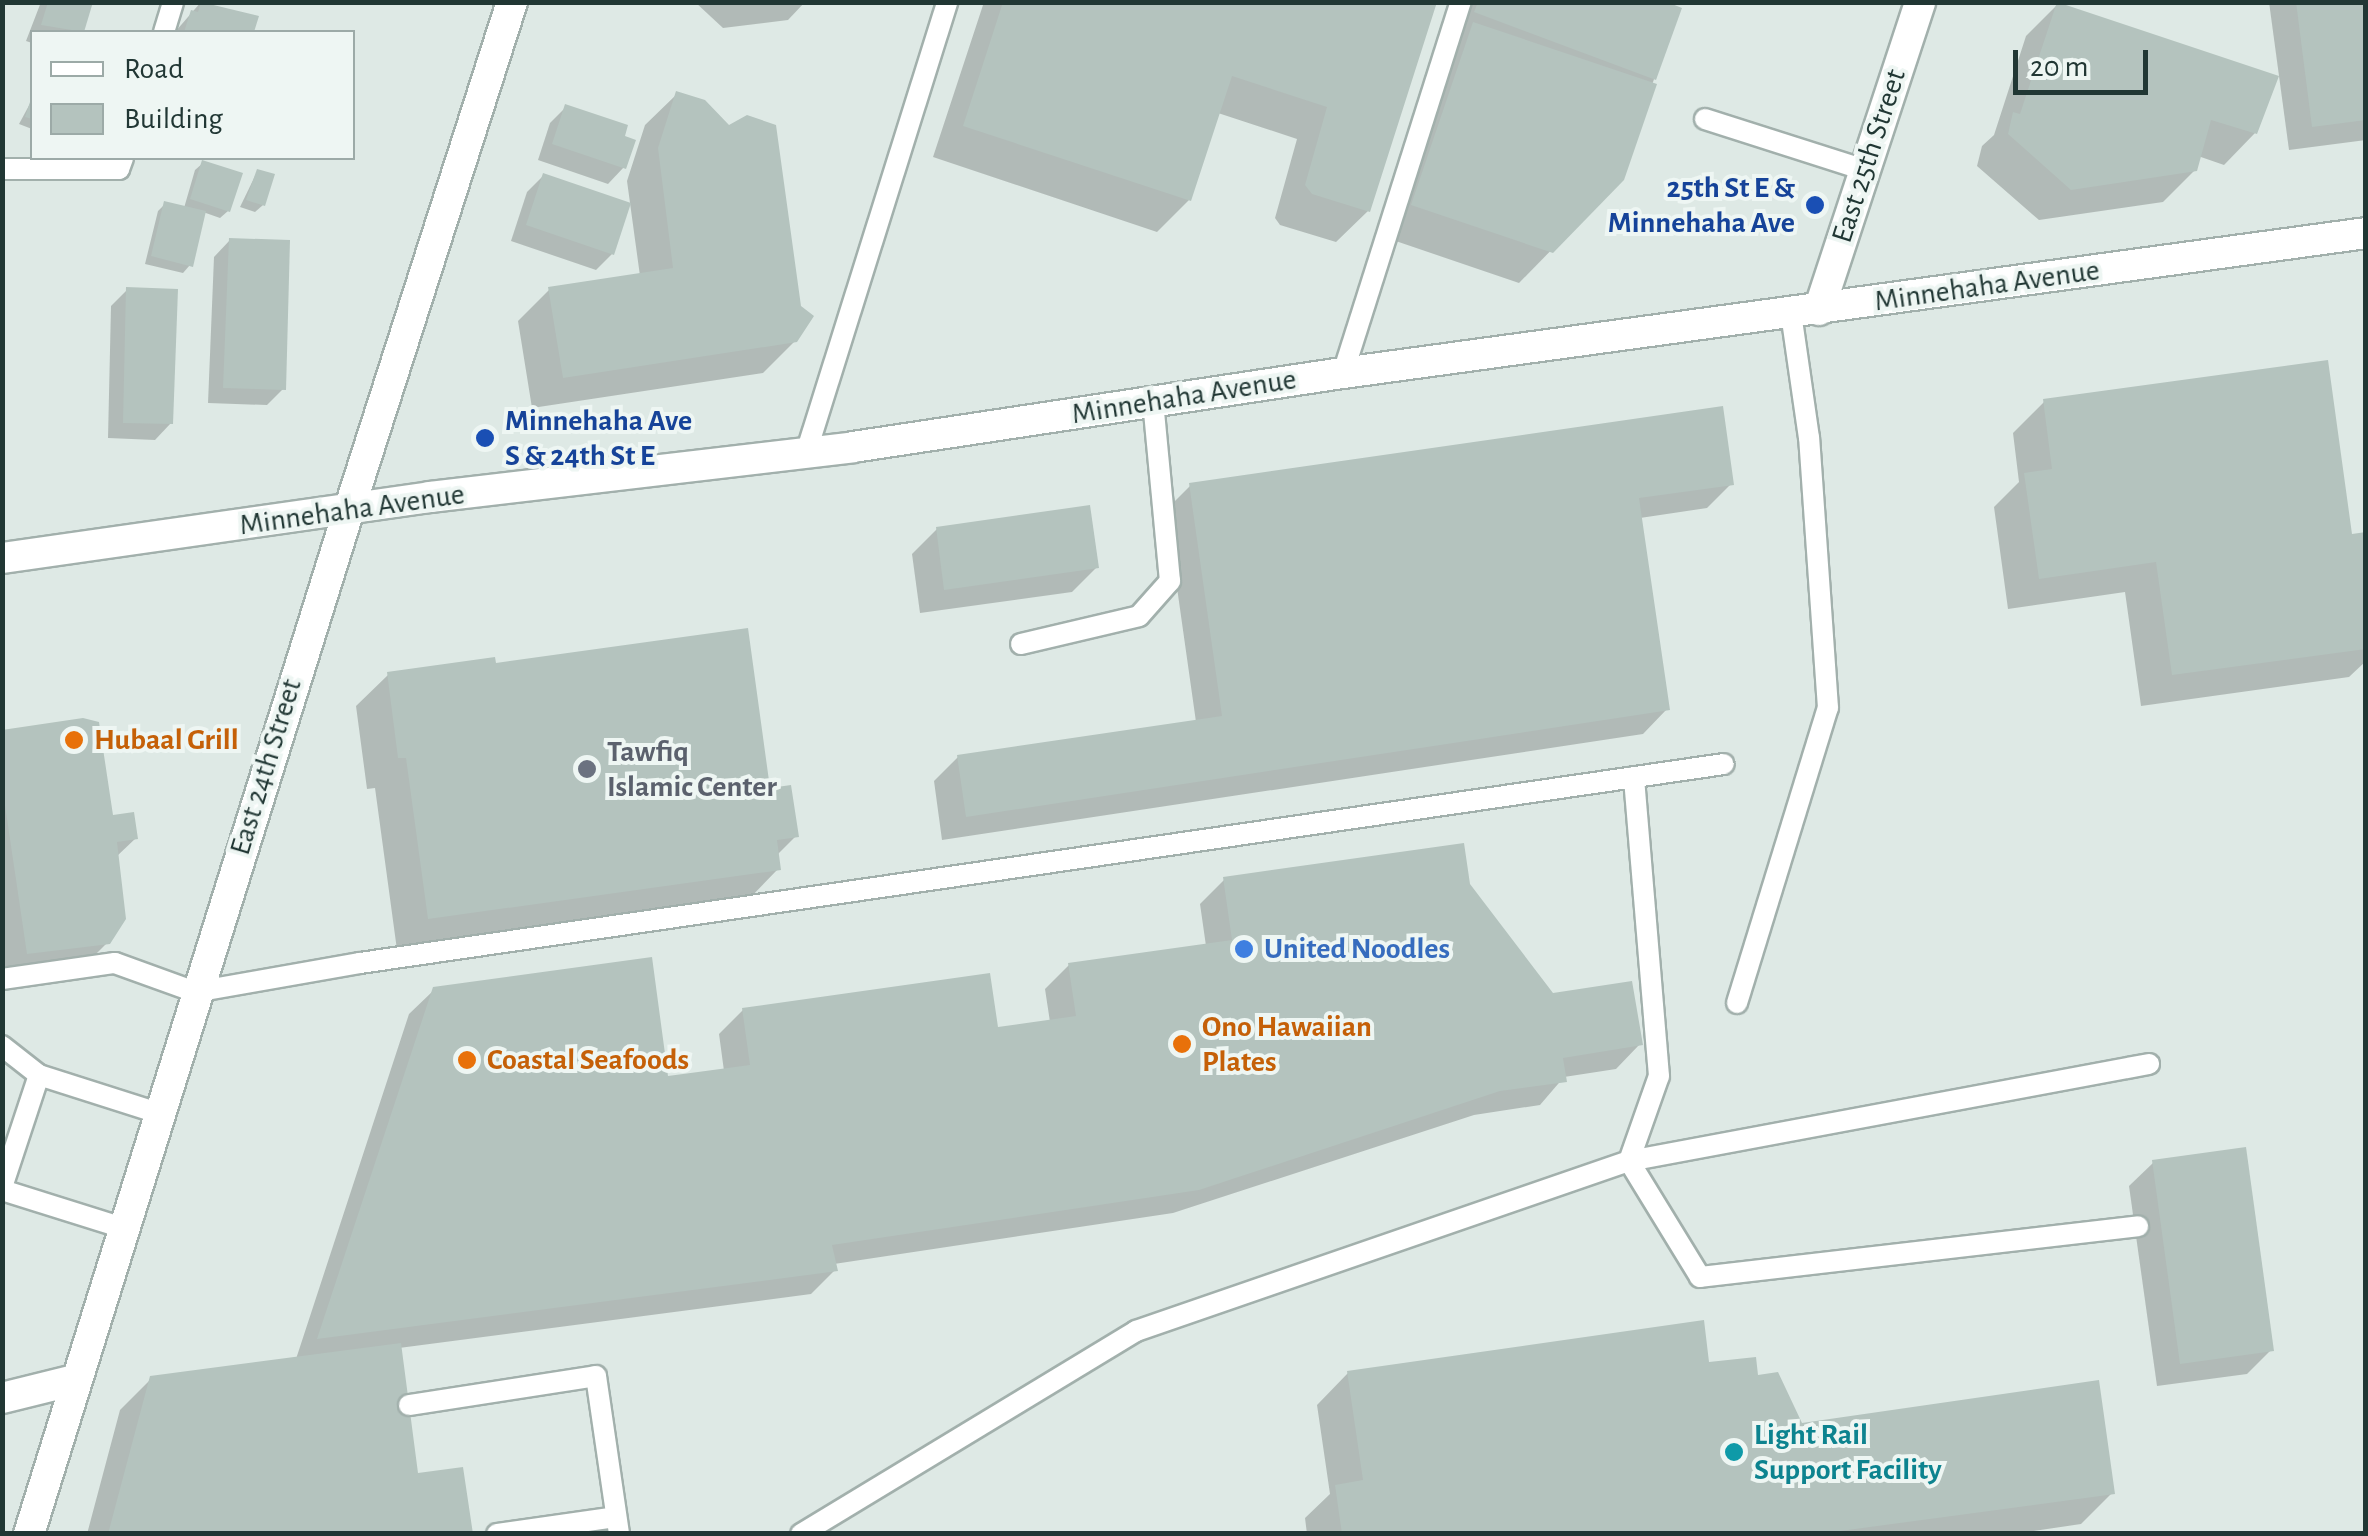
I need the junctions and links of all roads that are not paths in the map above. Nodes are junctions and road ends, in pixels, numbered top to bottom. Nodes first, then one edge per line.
1 (174, 2) edge
2 (512, 2) edge
3 (947, 2) edge
4 (1461, 2) edge
5 (1920, 2) edge
6 (165, 30) edge
7 (1705, 119) dead end
8 (122, 160) edge
9 (2, 168) edge
10 (1865, 170) junction
11 (2366, 233) edge
12 (1805, 312) junction
13 (1343, 373) junction
14 (1153, 402) junction
15 (806, 453) junction
16 (349, 510) junction
17 (2, 558) edge
18 (1021, 644) dead end
19 (1724, 764) dead end
20 (1634, 777) junction
21 (2, 979) edge
22 (195, 992) junction
23 (1737, 1003) dead end
24 (2, 1046) edge
25 (2149, 1064) dead end
26 (39, 1074) junction
27 (158, 1113) junction
28 (1629, 1161) junction
29 (2, 1188) edge
30 (2138, 1226) dead end
31 (122, 1228) junction
32 (76, 1380) junction
33 (2, 1398) edge
34 (409, 1405) dead end
35 (618, 1525) edge
36 (29, 1534) edge
37 (497, 1534) edge
38 (801, 1534) edge

1 - 6 lane
2 - 16 main road, East 24th Street
3 - 15 lane
4 - 13 lane
5 - 10 main road, East 25th Street
7 - 10 lane
8 - 9 lane
10 - 12 main road, East 25th Street
11 - 12 main road, Minnehaha Avenue
12 - 13 main road, Minnehaha Avenue
12 - 23 lane
13 - 14 main road, Minnehaha Avenue
14 - 15 main road, Minnehaha Avenue
14 - 18 lane
15 - 16 main road, Minnehaha Avenue
16 - 17 main road, Minnehaha Avenue
16 - 22 main road, East 24th Street
19 - 20 lane
20 - 22 lane
20 - 28 lane
21 - 22 lane
22 - 27 main road, East 24th Street
24 - 26 lane
25 - 28 lane
26 - 27 lane
26 - 29 lane
27 - 31 main road, East 24th Street
28 - 30 lane
28 - 38 lane
29 - 31 lane
31 - 32 main road, East 24th Street
32 - 33 main road
32 - 36 main road, East 24th Street
34 - 35 lane
35 - 37 lane

